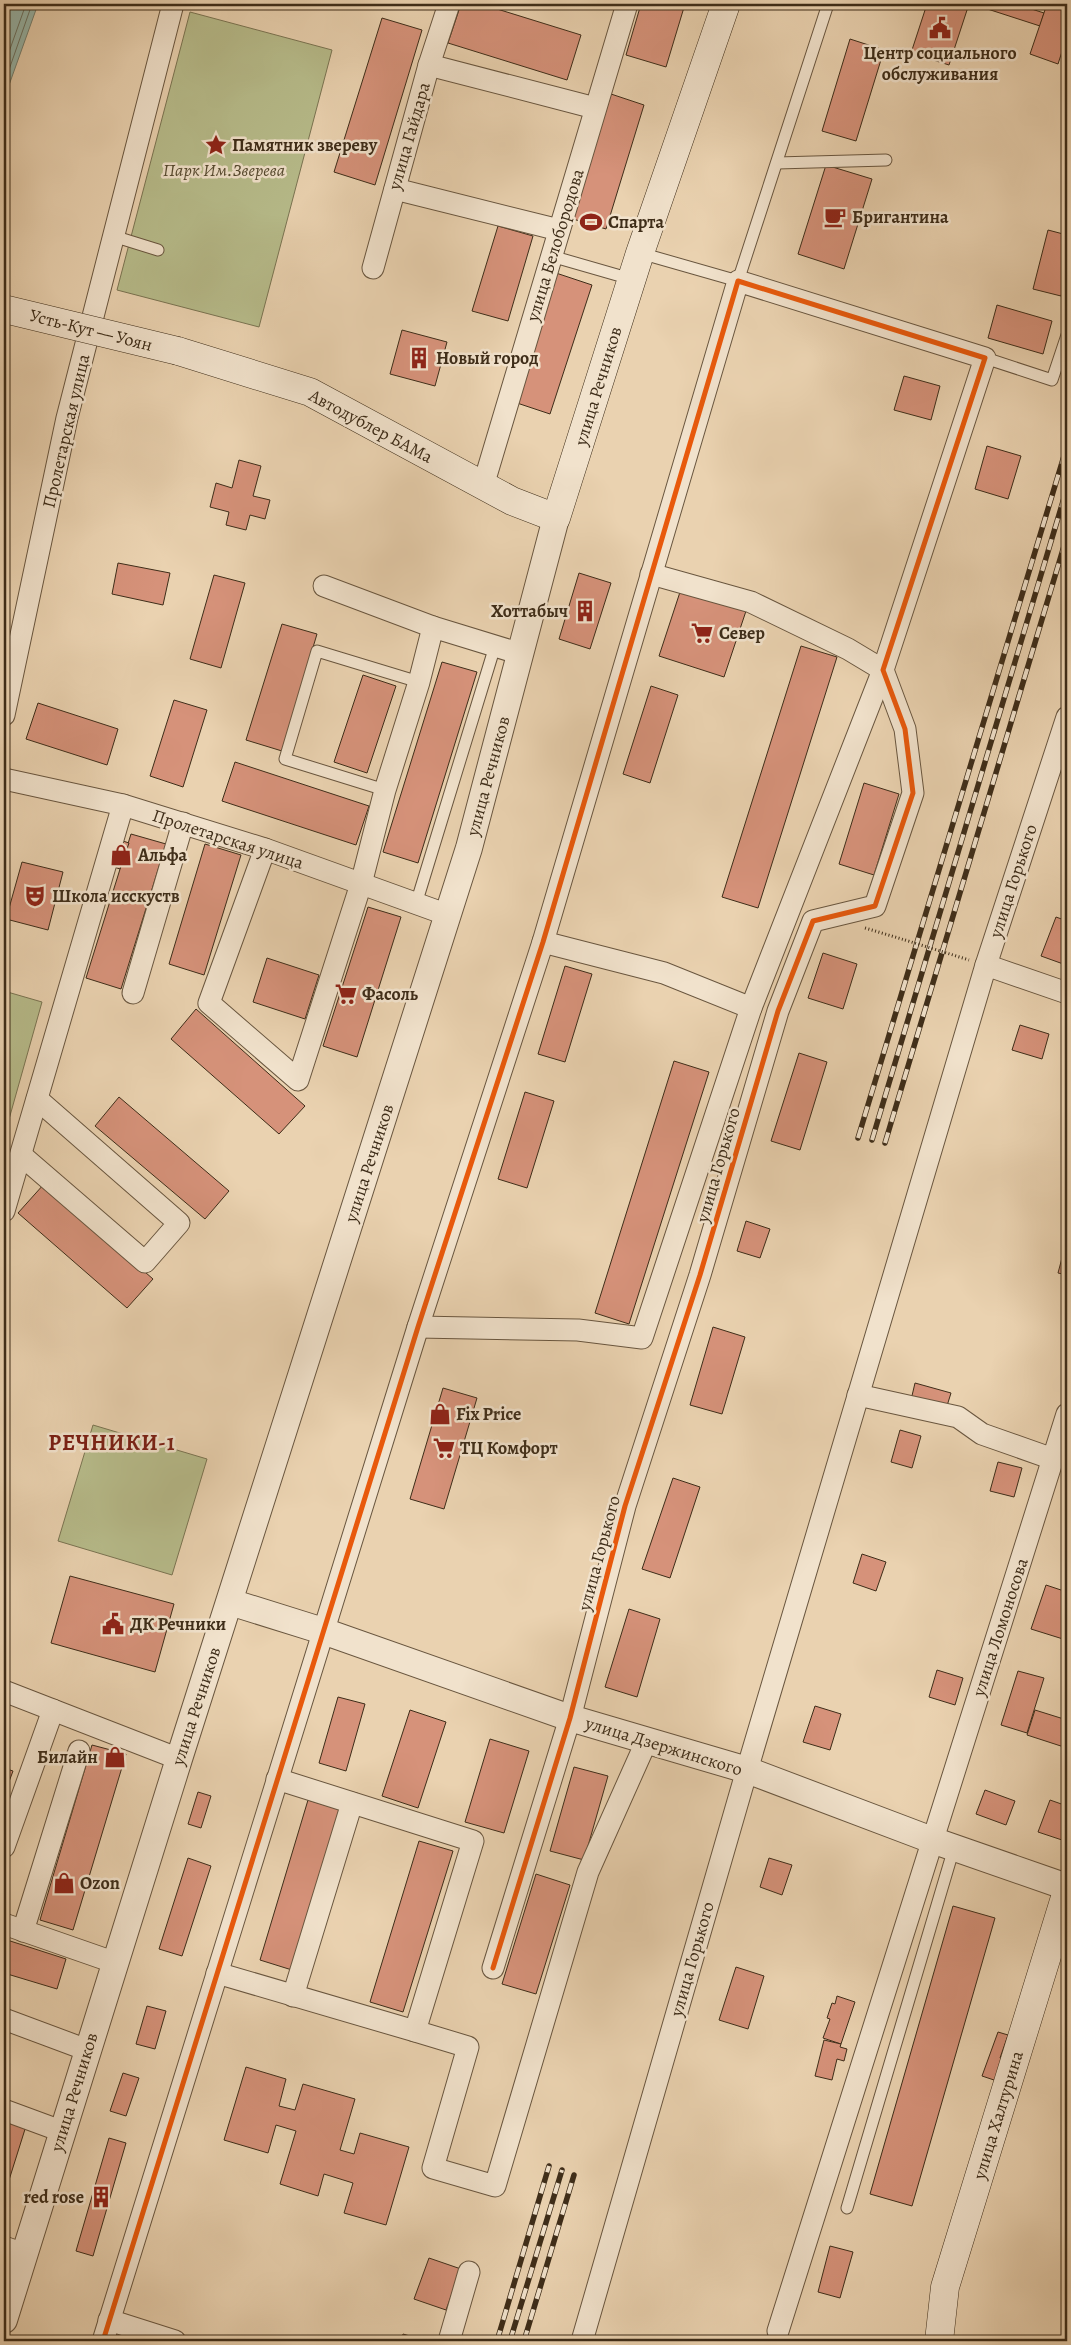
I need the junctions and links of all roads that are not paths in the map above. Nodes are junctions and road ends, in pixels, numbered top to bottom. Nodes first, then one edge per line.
1 (172, 4) edge
2 (449, 4) edge
3 (627, 4) edge
4 (726, 4) edge
5 (828, 4) edge
6 (429, 65) junction
7 (595, 108) junction
8 (886, 160) dead end
9 (777, 163) junction
10 (395, 189) junction
11 (559, 230) junction
12 (113, 236) junction
13 (158, 250) dead end
14 (640, 253) junction
15 (552, 256) junction
16 (373, 268) dead end
17 (632, 280) junction
18 (738, 281) junction
19 (4, 309) edge
20 (1067, 335) edge
21 (178, 351) joint
22 (985, 358) junction
23 (483, 486) junction
24 (556, 518) junction
25 (651, 574) junction
26 (324, 586) dead end
27 (433, 627) junction
28 (495, 646) junction
29 (521, 654) junction
30 (882, 670) junction
31 (419, 682) junction
32 (4, 715) edge
33 (1067, 717) edge
34 (4, 780) edge
35 (385, 790) junction
36 (123, 805) junction
37 (183, 823) junction
38 (265, 849) junction
39 (361, 884) junction
40 (416, 904) junction
41 (448, 914) junction
42 (543, 942) junction
43 (977, 963) junction
44 (133, 993) dead end
45 (1067, 993) edge
46 (751, 1008) junction
47 (37, 1099) junction
48 (21, 1155) junction
49 (4, 1211) edge
50 (418, 1327) junction
51 (858, 1395) junction
52 (1067, 1414) edge
53 (1063, 1441) edge
54 (1053, 1460) junction
55 (230, 1602) junction
56 (323, 1631) junction
57 (4, 1691) edge
58 (52, 1710) junction
59 (570, 1718) junction
60 (647, 1740) junction
61 (79, 1752) dead end
62 (179, 1759) junction
63 (747, 1770) junction
64 (277, 1779) junction
65 (352, 1803) junction
66 (943, 1844) junction
67 (4, 1847) edge
68 (1067, 1887) edge
69 (1067, 1891) edge
70 (14, 1928) edge
71 (116, 1963) junction
72 (493, 1968) dead end
73 (217, 1973) junction
74 (293, 1996) junction
75 (4, 2019) edge
76 (415, 2031) junction
77 (87, 2050) junction
78 (4, 2110) edge
79 (61, 2131) junction
80 (847, 2208) dead end
81 (14, 2250) edge
82 (469, 2272) dead end
83 (4, 2320) edge
84 (109, 2320) junction
85 (778, 2331) dead end
86 (103, 2341) edge
87 (175, 2341) edge
88 (449, 2341) edge
89 (582, 2341) edge
90 (939, 2341) edge

1 - 12 street, Пролетарская улица
2 - 6 street, улица Гайдара
3 - 7 street, улица Белобородова
4 - 14 main road, улица Речников
5 - 9 lane
6 - 7 street
6 - 10 street, улица Гайдара
7 - 11 street, улица Белобородова
8 - 9 lane
9 - 18 lane
10 - 11 street
10 - 16 street, улица Гайдара
11 - 15 street, улица Белобородова
12 - 13 lane
12 - 32 street, Пролетарская улица
14 - 17 main road, улица Речников
14 - 18 lane
15 - 17 lane
15 - 23 street, улица Белобородова
17 - 24 main road, улица Речников
18 - 22 street
18 - 25 street
19 - 21 main road, Усть-Кут — Уоян, bridge
20 - 22 lane
21 - 23 main road, Автодублер БАМа
22 - 30 street
23 - 24 main road, Автодублер БАМа
24 - 29 street, улица Речников
25 - 30 street
25 - 42 street
26 - 27 street
27 - 28 street
27 - 31 street
28 - 29 street
28 - 40 lane
29 - 41 street, улица Речников
30 - 46 street
30 - 59 street, улица Горького
31 - 35 street
31 - 35 lane
33 - 43 street, улица Горького
34 - 36 street, Пролетарская улица
35 - 39 street
36 - 37 street, Пролетарская улица
36 - 47 street
37 - 38 street, Пролетарская улица
37 - 44 street
38 - 39 street, Пролетарская улица
38 - 39 street
39 - 40 street, Пролетарская улица
40 - 41 street, Пролетарская улица
41 - 55 street, улица Речников
42 - 46 street
42 - 50 street
43 - 45 street
43 - 51 street, улица Горького
46 - 50 street
47 - 48 street
47 - 48 street
48 - 49 street
50 - 56 street
51 - 54 street
51 - 63 street, улица Горького
52 - 53 street, улица Ломоносова
53 - 54 street, улица Ломоносова
54 - 66 street, улица Ломоносова
55 - 56 street, улица Дзержинского
55 - 62 street, улица Речников
56 - 59 street, улица Дзержинского
56 - 64 street
57 - 58 street
58 - 62 street
58 - 67 street
59 - 60 street, улица Дзержинского
59 - 72 street
60 - 63 street, улица Дзержинского
60 - 76 street
61 - 70 street
62 - 71 street, улица Речников
63 - 66 street, улица Дзержинского
63 - 89 street, улица Горького
64 - 65 street
64 - 73 street
65 - 74 street
65 - 76 street
66 - 68 street, улица Дзержинского
66 - 80 lane
66 - 85 street, улица Ломоносова
69 - 90 main road, улица Халтурина
70 - 71 street
71 - 77 street, улица Речников
73 - 74 street
73 - 84 street
74 - 76 street
75 - 77 street
77 - 79 street, улица Речников
78 - 79 street
79 - 81 street, улица Речников
81 - 83 street, улица Речников
82 - 88 street
84 - 86 street
84 - 87 street

